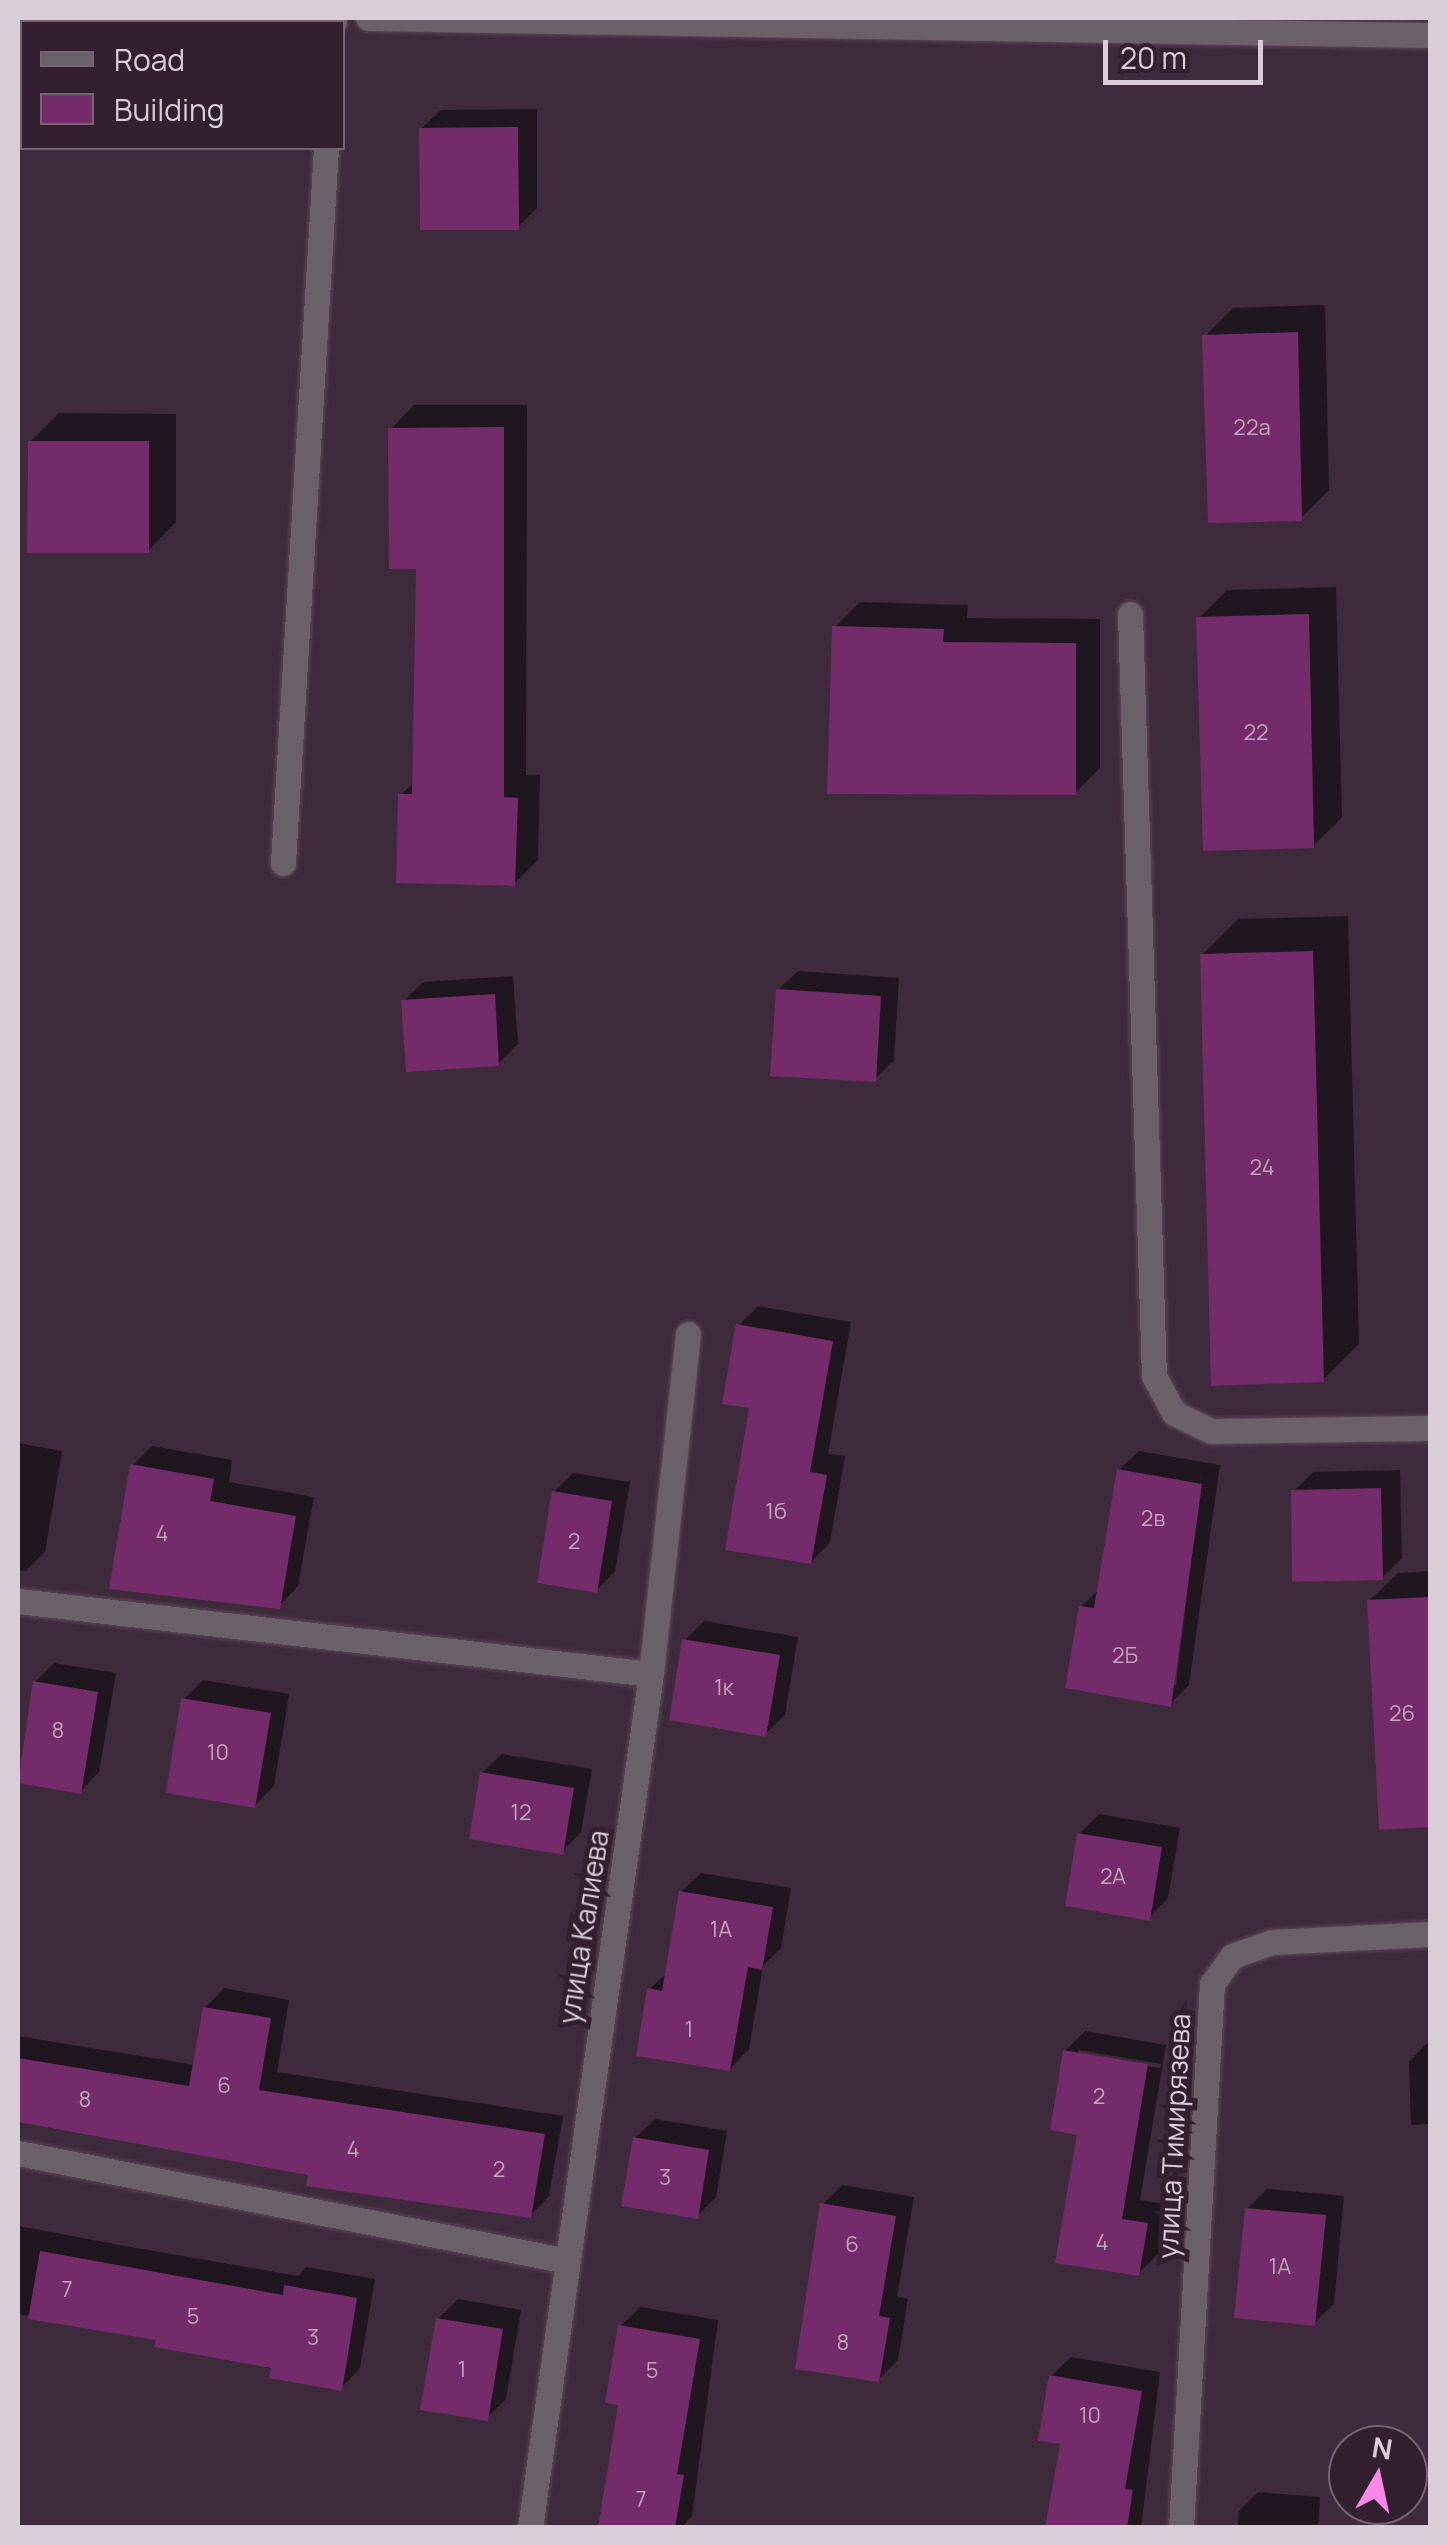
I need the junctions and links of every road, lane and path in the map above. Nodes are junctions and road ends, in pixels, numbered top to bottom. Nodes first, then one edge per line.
1 (368, 18) edge
2 (1430, 35) edge
3 (326, 150) edge
4 (1130, 614) dead end
5 (283, 863) dead end
6 (688, 1334) dead end
7 (1430, 1428) edge
8 (18, 1602) edge
9 (651, 1674) junction
10 (1430, 1934) edge
11 (18, 2153) edge
12 (563, 2260) junction
13 (530, 2528) edge
14 (1181, 2528) edge

1 - 2 street
3 - 5 street
4 - 7 street
6 - 9 street, улица Калиева
8 - 9 street
9 - 12 street, улица Калиева
10 - 14 street, улица Тимирязева
11 - 12 street
12 - 13 street, улица Калиева

